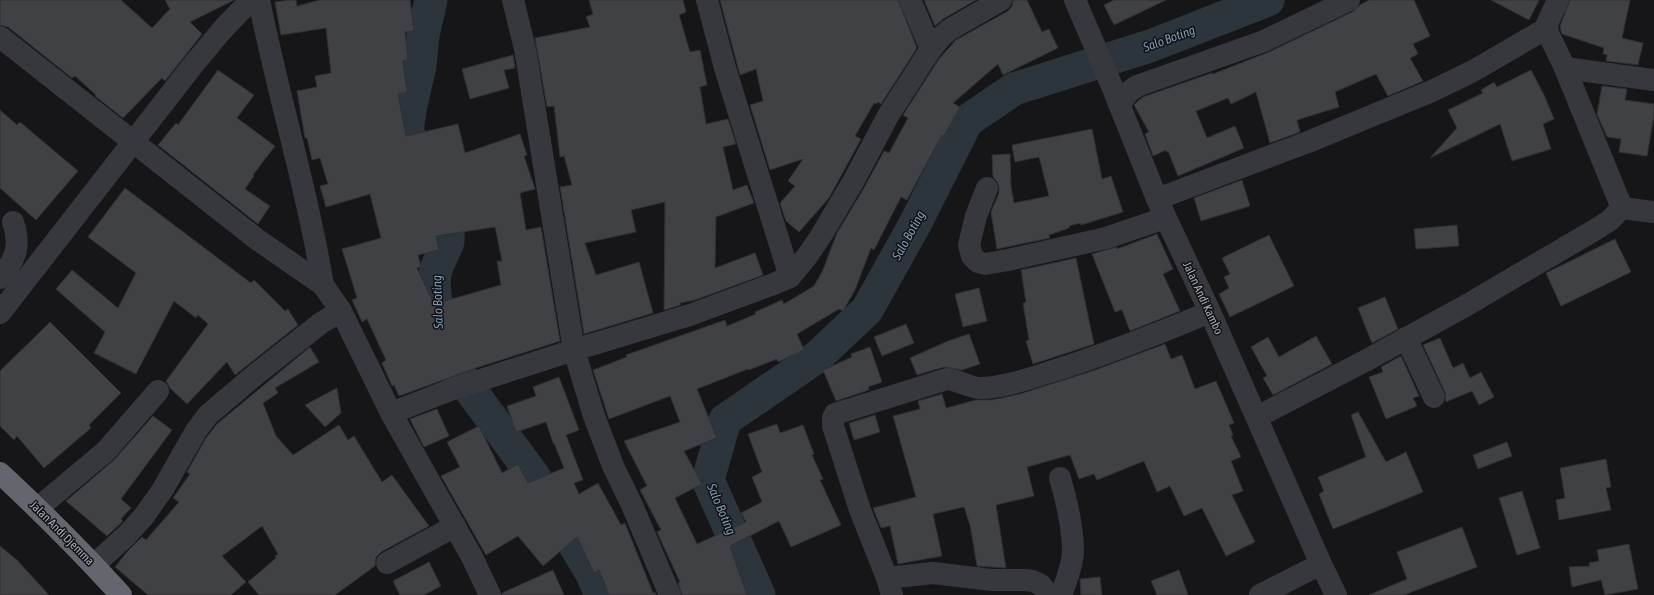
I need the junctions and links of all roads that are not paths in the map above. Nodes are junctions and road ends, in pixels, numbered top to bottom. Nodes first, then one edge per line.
1 (251, 0) edge
2 (259, 0) edge
3 (513, 0) edge
4 (707, 0) edge
5 (910, 0) edge
6 (1001, 0) edge
7 (1075, 0) edge
8 (1349, 0) edge
9 (1558, 0) edge
10 (1547, 28) junction
11 (0, 37) edge
12 (931, 49) junction
13 (1565, 68) junction
14 (1654, 80) edge
15 (1117, 97) junction
16 (133, 143) junction
17 (987, 188) dead end
18 (1161, 208) junction
19 (1622, 208) junction
20 (1654, 212) edge
21 (13, 222) dead end
22 (790, 277) junction
23 (0, 278) edge
24 (323, 285) junction
25 (341, 312) junction
26 (1210, 312) junction
27 (0, 313) edge
28 (1406, 338) junction
29 (574, 350) junction
30 (158, 391) dead end
31 (1434, 397) dead end
32 (391, 412) junction
33 (1257, 417) junction
34 (0, 473) edge
35 (1060, 478) dead end
36 (38, 508) junction
37 (455, 526) junction
38 (387, 563) dead end
39 (1321, 564) junction
40 (94, 565) junction
41 (889, 586) edge
42 (121, 595) edge
43 (490, 595) edge
44 (670, 595) edge
45 (1049, 595) edge
46 (1061, 595) edge
47 (1260, 595) edge
48 (1336, 595) edge

1 - 16 street
2 - 24 street
3 - 29 street
4 - 22 street
5 - 12 street
6 - 12 street
7 - 15 street, Jalan Andi Kambo
8 - 15 street
9 - 10 street
10 - 13 street
10 - 18 street
11 - 16 street
12 - 22 street
13 - 14 street
13 - 19 street
15 - 18 street, Jalan Andi Kambo
16 - 24 street
16 - 27 street
17 - 18 street
18 - 26 street, Jalan Andi Kambo
19 - 20 street
19 - 28 street
21 - 23 street
22 - 29 street
24 - 25 street
25 - 32 street
25 - 40 street
26 - 33 street, Jalan Andi Kambo
26 - 41 street
28 - 31 street
28 - 33 street
29 - 32 street
29 - 44 street
30 - 36 street
32 - 37 street
33 - 39 street, Jalan Andi Kambo
34 - 36 highway, Jalan Andi Djemma
35 - 46 street
36 - 40 highway, Jalan Andi Djemma
37 - 38 street
37 - 43 street
39 - 47 street
39 - 48 street, Jalan Andi Kambo
40 - 42 highway, Jalan Andi Djemma
41 - 45 street

